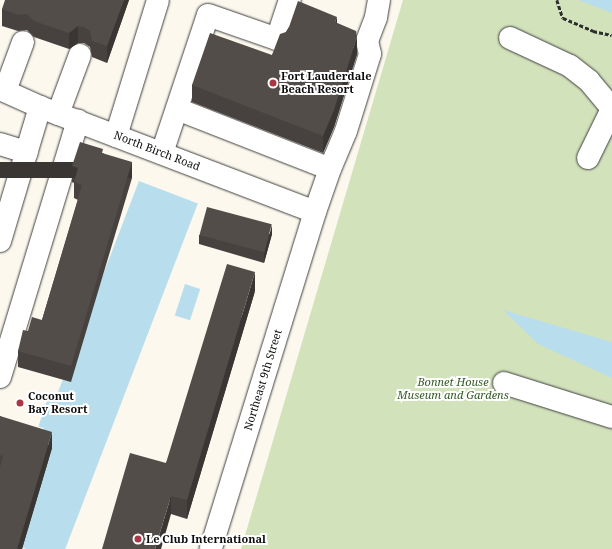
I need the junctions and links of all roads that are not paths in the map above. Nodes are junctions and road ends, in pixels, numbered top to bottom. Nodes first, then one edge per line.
1 (158, 0) edge
2 (290, 0) edge
3 (379, 0) edge
4 (510, 38) dead end
5 (24, 42) dead end
6 (80, 55) dead end
7 (2, 90) edge
8 (612, 108) edge
9 (177, 109) junction
10 (59, 114) junction
11 (116, 136) junction
12 (0, 144) edge
13 (27, 152) junction
14 (162, 153) junction
15 (588, 158) dead end
16 (330, 169) junction
17 (315, 212) junction
18 (1, 231) edge
19 (0, 377) edge
20 (504, 383) dead end
21 (612, 417) edge
22 (211, 549) edge

1 - 11 street
2 - 9 street
3 - 16 street, Northeast 9th Street
4 - 8 street
5 - 7 street
6 - 10 street
7 - 10 street, North Birch Road
8 - 15 street
9 - 14 street
9 - 16 street
10 - 11 street, North Birch Road
10 - 13 street
10 - 19 street
11 - 14 street, North Birch Road
12 - 13 street
13 - 18 street
14 - 17 street, North Birch Road
16 - 17 street, Northeast 9th Street
17 - 22 street, Northeast 9th Street
20 - 21 street

